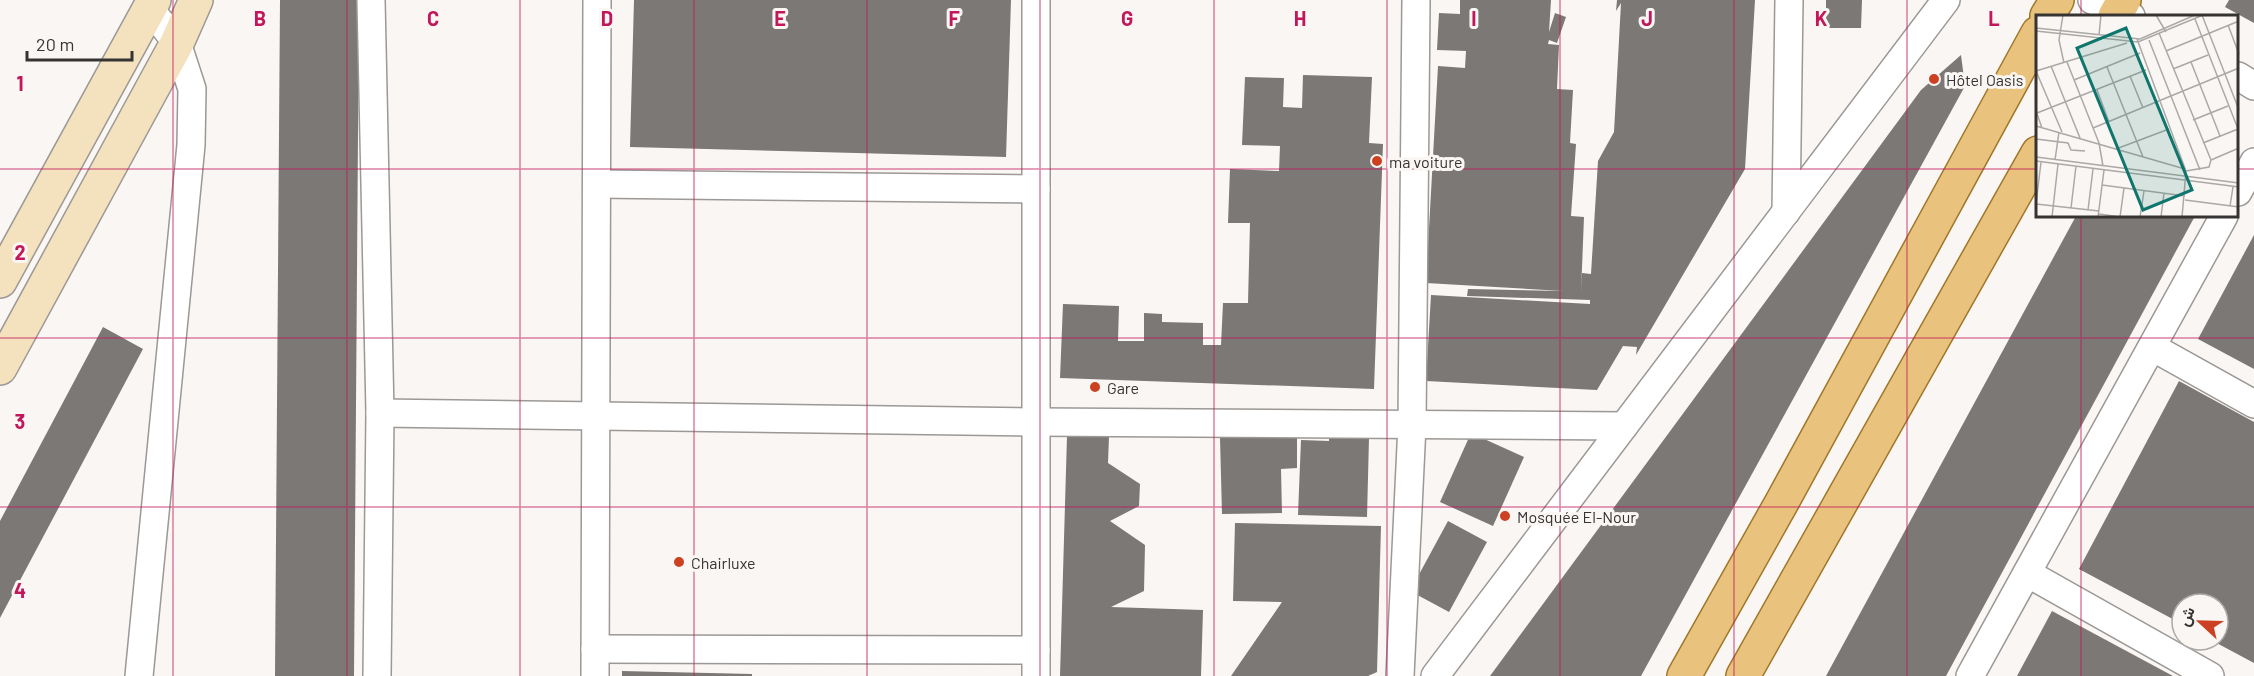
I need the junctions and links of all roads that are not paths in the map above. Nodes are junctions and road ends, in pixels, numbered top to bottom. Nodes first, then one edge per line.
1 (196, 0) edge
2 (371, 0) edge
3 (597, 0) edge
4 (1036, 0) edge
5 (1416, 0) edge
6 (1789, 0) edge
7 (1946, 0) edge
8 (2057, 0) edge
9 (152, 4) edge
10 (2048, 15) edge
11 (2036, 37) edge
12 (177, 44) junction
13 (2239, 77) edge
14 (2254, 86) edge
15 (2036, 157) edge
16 (2254, 162) edge
17 (597, 184) junction
18 (1036, 189) junction
19 (2239, 190) edge
20 (1786, 212) junction
21 (2223, 218) edge
22 (0, 281) edge
23 (2152, 347) junction
24 (0, 368) edge
25 (2254, 404) edge
26 (380, 414) junction
27 (597, 417) junction
28 (1036, 422) junction
29 (1412, 425) junction
30 (1624, 426) junction
31 (2026, 573) junction
32 (595, 649) junction
33 (1036, 663) edge
34 (139, 676) edge
35 (377, 676) edge
36 (595, 676) edge
37 (1400, 676) edge
38 (1435, 676) edge
39 (1684, 676) edge
40 (1743, 676) edge
41 (1970, 676) edge
42 (2210, 676) edge

1 - 12 street
2 - 26 street
3 - 17 street
4 - 18 street
5 - 29 street
6 - 20 street
7 - 20 street
8 - 10 main road
9 - 12 street
9 - 22 street
11 - 39 main road
12 - 24 street
12 - 34 street
13 - 14 street
15 - 40 main road
16 - 19 street
17 - 18 street
17 - 27 street
18 - 28 street
20 - 30 street
21 - 23 street
23 - 25 street
23 - 31 street
26 - 27 street
26 - 35 street
27 - 28 street
27 - 32 street
28 - 29 street
28 - 33 street
29 - 30 street
29 - 37 street
30 - 38 street
31 - 41 street
31 - 42 street
32 - 33 street
32 - 36 street

